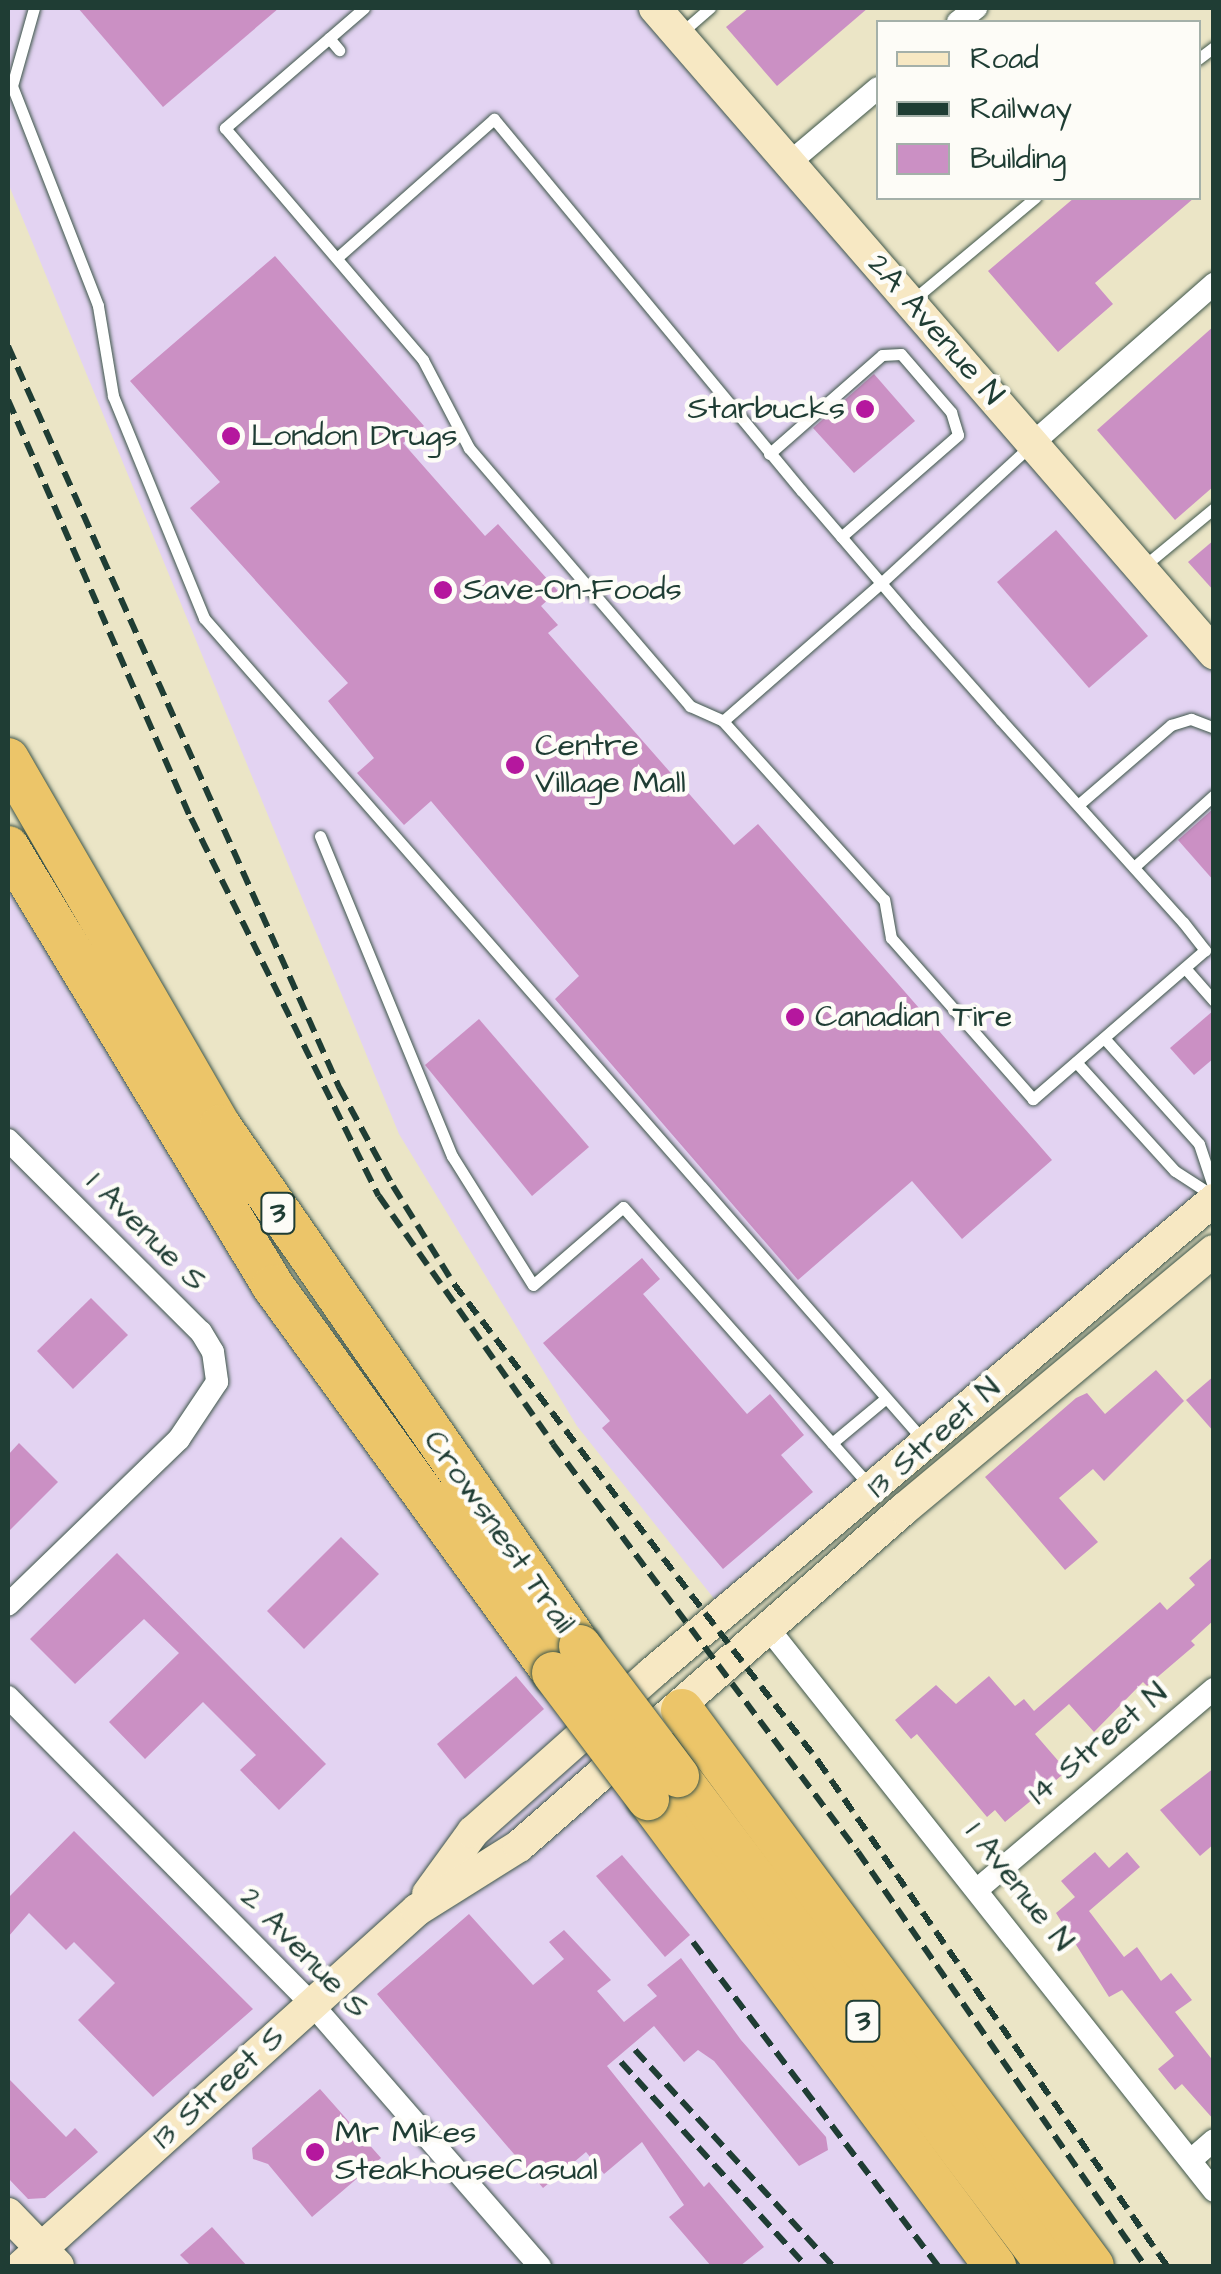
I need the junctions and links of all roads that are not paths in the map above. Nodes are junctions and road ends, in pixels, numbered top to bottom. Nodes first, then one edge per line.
1 (34, 8) edge
2 (364, 8) edge
3 (655, 8) edge
4 (710, 8) edge
5 (678, 34) junction
6 (329, 38) junction
7 (339, 50) dead end
8 (876, 90) edge
9 (789, 162) junction
10 (1032, 200) edge
11 (339, 256) junction
12 (1214, 284) edge
13 (911, 302) junction
14 (1034, 442) junction
15 (770, 454) junction
16 (1214, 508) edge
17 (841, 537) junction
18 (1140, 569) junction
19 (881, 583) junction
20 (1214, 653) edge
21 (723, 721) junction
22 (1214, 728) edge
23 (8, 759) edge
24 (1214, 796) edge
25 (1078, 805) junction
26 (320, 836) dead end
27 (8, 848) edge
28 (1134, 867) junction
29 (1184, 968) junction
30 (1214, 1001) edge
31 (1104, 1038) junction
32 (1076, 1062) junction
33 (8, 1140) edge
34 (1213, 1195) edge
35 (1214, 1252) edge
36 (886, 1398) junction
37 (832, 1443) junction
38 (926, 1444) junction
39 (873, 1490) junction
40 (8, 1606) edge
41 (768, 1628) junction
42 (566, 1659) junction
43 (652, 1673) joint
44 (1214, 1689) edge
45 (8, 1697) edge
46 (682, 1710) junction
47 (663, 1787) junction
48 (979, 1888) junction
49 (417, 1910) junction
50 (312, 2003) junction
51 (1214, 2140) edge
52 (1191, 2160) junction
53 (1214, 2191) edge
54 (8, 2214) edge
55 (41, 2260) edge
56 (540, 2266) edge
57 (995, 2266) edge
58 (1048, 2266) edge
59 (1093, 2266) edge

1 - 36 lane
2 - 6 lane
3 - 5 street, 2A Avenue N
4 - 5 lane
5 - 9 street, 2A Avenue N
6 - 7 lane
6 - 11 lane
8 - 9 street
9 - 13 street, 2A Avenue N
10 - 13 lane
11 - 15 lane
11 - 21 lane
12 - 14 street
13 - 14 street, 2A Avenue N
14 - 18 street, 2A Avenue N
14 - 19 lane
15 - 17 lane
15 - 17 lane
16 - 18 lane
17 - 19 lane
18 - 20 street, 2A Avenue N
19 - 21 lane
19 - 25 lane
21 - 32 lane
22 - 25 lane
23 - 42 highway, Crowsnest Trail / 3
24 - 28 lane
25 - 28 lane
26 - 37 lane
27 - 42 highway, Crowsnest Trail / 3
28 - 29 lane
29 - 30 lane
29 - 31 lane
31 - 32 lane
31 - 34 lane
32 - 34 lane
33 - 40 street, 1 Avenue S
34 - 38 street, 13 Street N
35 - 41 street, 13 Street N
36 - 37 lane
36 - 38 lane
37 - 39 lane
38 - 39 street, 13 Street N
39 - 43 street, 13 Street N
41 - 46 street, 13 Street N
41 - 48 street, 1 Avenue N
42 - 47 highway, Crowsnest Trail / 3, bridge
43 - 49 street, 13 Street S
44 - 48 street, 14 Street N
45 - 50 street, 2 Avenue S
46 - 49 street, 13 Street S
46 - 59 highway
47 - 57 highway, Crowsnest Trail / 3
47 - 58 highway, Crowsnest Trail / 3
48 - 52 street, 1 Avenue N
49 - 50 street, 13 Street S
50 - 55 street, 13 Street S
50 - 56 street, 2 Avenue S
51 - 52 street
52 - 53 street, 1 Avenue N
54 - 55 street

